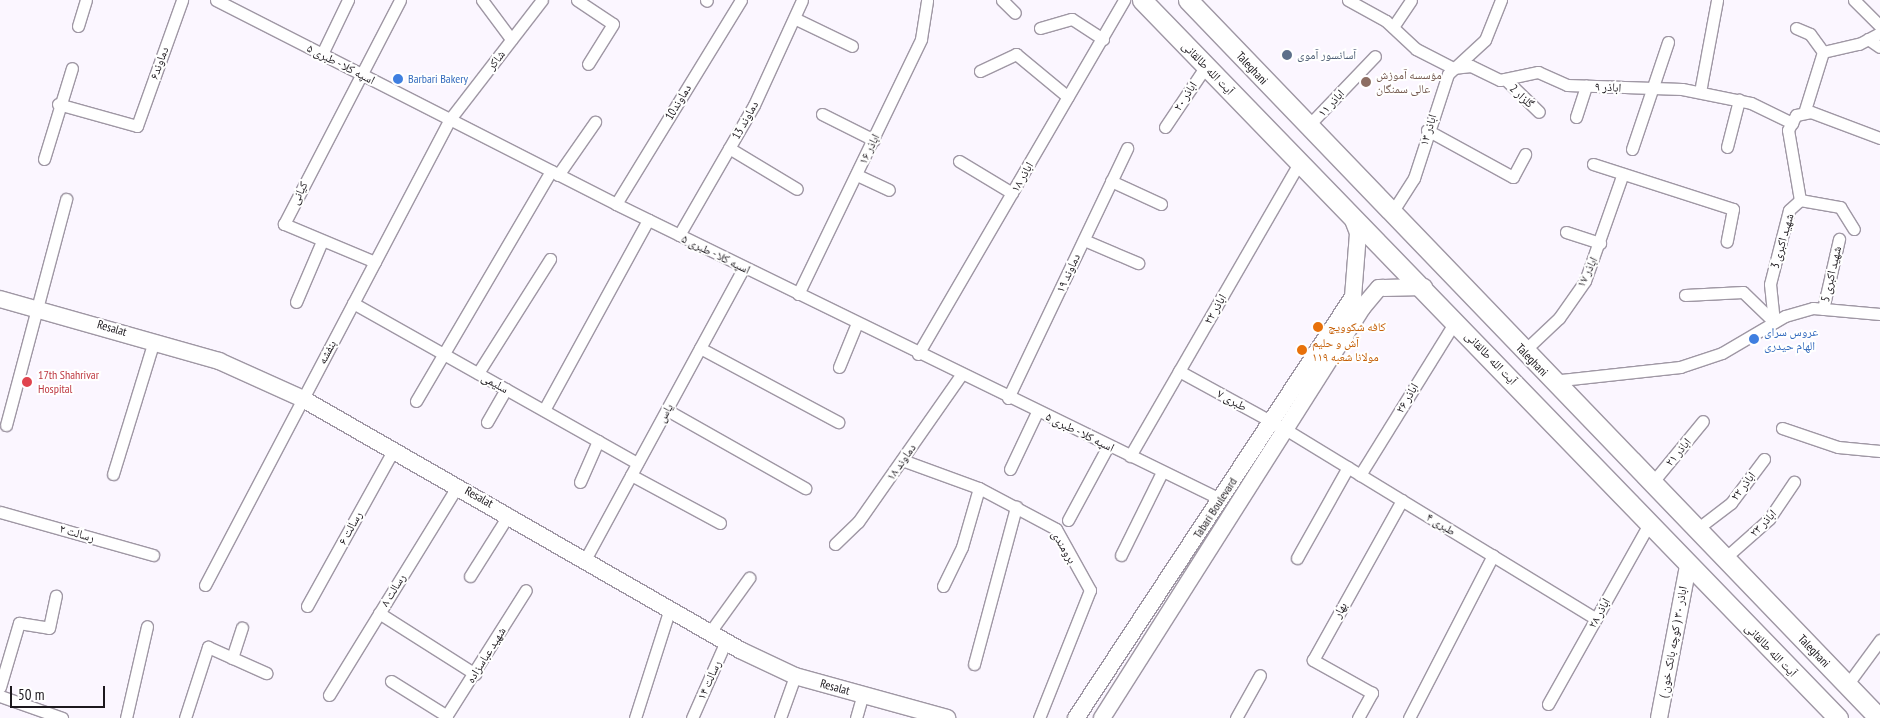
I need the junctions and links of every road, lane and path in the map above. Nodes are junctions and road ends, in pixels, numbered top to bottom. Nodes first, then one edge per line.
1 (86, 0) edge
2 (182, 0) edge
3 (216, 0) edge
4 (348, 0) edge
5 (400, 0) edge
6 (482, 0) edge
7 (542, 0) edge
8 (577, 0) edge
9 (741, 0) edge
10 (802, 0) edge
11 (927, 0) edge
12 (1002, 0) edge
13 (1124, 0) edge
14 (1142, 0) edge
15 (1188, 0) edge
16 (1348, 0) edge
17 (1411, 0) edge
18 (1501, 0) edge
19 (1717, 0) edge
20 (1854, 0) edge
21 (1015, 12) dead end
22 (796, 19) junction
23 (78, 26) dead end
24 (1880, 26) edge
25 (1393, 27) junction
26 (1040, 28) dead end
27 (1796, 28) dead end
28 (1880, 33) edge
29 (511, 39) junction
30 (1103, 39) junction
31 (1868, 39) junction
32 (1668, 42) dead end
33 (852, 46) dead end
34 (1880, 47) edge
35 (1822, 52) junction
36 (322, 54) junction
37 (1375, 56) dead end
38 (588, 64) dead end
39 (1206, 66) junction
40 (72, 68) dead end
41 (1453, 68) junction
42 (980, 71) dead end
43 (359, 73) junction
44 (1505, 79) junction
45 (1586, 86) junction
46 (1653, 89) junction
47 (1700, 92) junction
48 (1068, 97) junction
49 (1739, 100) junction
50 (58, 104) junction
51 (1540, 112) dead end
52 (822, 114) dead end
53 (1804, 114) junction
54 (1576, 117) dead end
55 (450, 119) junction
56 (596, 122) dead end
57 (1792, 123) junction
58 (1165, 127) dead end
59 (1307, 127) junction
60 (1428, 130) junction
61 (1880, 138) edge
62 (874, 140) junction
63 (1727, 147) dead end
64 (729, 148) junction
65 (1127, 148) dead end
66 (1632, 149) dead end
67 (1525, 154) dead end
68 (44, 159) dead end
69 (959, 161) dead end
70 (1300, 162) junction
71 (1593, 164) dead end
72 (555, 173) junction
73 (857, 175) junction
74 (1622, 176) junction
75 (1111, 181) junction
76 (797, 188) dead end
77 (889, 190) dead end
78 (1012, 193) junction
79 (66, 199) dead end
80 (1800, 200) junction
81 (616, 204) junction
82 (1161, 204) dead end
83 (1350, 213) junction
84 (1391, 214) junction
85 (648, 220) junction
86 (1854, 229) dead end
87 (1566, 232) dead end
88 (679, 235) junction
89 (1839, 239) dead end
90 (1084, 240) junction
91 (322, 241) junction
92 (1726, 241) dead end
93 (1600, 243) junction
94 (550, 259) dead end
95 (374, 262) junction
96 (1138, 263) dead end
97 (744, 267) junction
98 (1424, 288) junction
99 (798, 294) junction
100 (1686, 295) dead end
101 (0, 299) edge
102 (296, 302) dead end
103 (353, 303) junction
104 (1358, 303) junction
105 (40, 308) junction
106 (1823, 309) junction
107 (1880, 314) edge
108 (1455, 322) junction
109 (1774, 322) junction
110 (857, 323) junction
111 (154, 341) junction
112 (700, 348) junction
113 (1524, 351) junction
114 (443, 354) junction
115 (918, 354) junction
116 (839, 367) dead end
117 (1180, 371) junction
118 (478, 373) junction
119 (961, 375) junction
120 (1552, 380) junction
121 (506, 389) junction
122 (303, 398) junction
123 (1008, 398) junction
124 (416, 401) dead end
125 (544, 410) junction
126 (666, 410) junction
127 (1037, 412) junction
128 (1703, 421) dead end
129 (487, 422) dead end
130 (838, 422) dead end
131 (6, 425) dead end
132 (1278, 425) junction
133 (1782, 428) dead end
134 (1606, 436) junction
135 (598, 441) junction
136 (1108, 446) junction
137 (394, 449) junction
138 (1880, 451) edge
139 (1130, 456) junction
140 (1586, 456) junction
141 (902, 460) junction
142 (1764, 460) dead end
143 (637, 463) junction
144 (1348, 467) junction
145 (1010, 469) dead end
146 (1162, 472) junction
147 (113, 474) dead end
148 (631, 475) junction
149 (1360, 475) junction
150 (580, 482) dead end
151 (1794, 482) dead end
152 (1652, 483) junction
153 (458, 485) junction
154 (805, 488) dead end
155 (979, 488) junction
156 (1220, 499) junction
157 (1402, 500) junction
158 (1631, 502) junction
159 (1016, 507) junction
160 (0, 512) edge
161 (509, 514) junction
162 (1068, 520) dead end
163 (1650, 522) junction
164 (720, 523) dead end
165 (1697, 529) junction
166 (835, 544) dead end
167 (153, 554) dead end
168 (1121, 555) dead end
169 (1493, 555) junction
170 (586, 558) junction
171 (1297, 558) dead end
172 (1725, 558) junction
173 (1688, 566) junction
174 (470, 576) dead end
175 (749, 578) dead end
176 (205, 585) dead end
177 (943, 586) dead end
178 (526, 590) dead end
179 (56, 596) dead end
180 (307, 606) dead end
181 (670, 608) junction
182 (380, 613) junction
183 (1596, 619) junction
184 (147, 626) dead end
185 (242, 628) dead end
186 (710, 632) junction
187 (1880, 640) edge
188 (726, 641) junction
189 (232, 658) junction
190 (974, 664) dead end
191 (266, 673) dead end
192 (475, 674) junction
193 (1260, 675) dead end
194 (795, 676) junction
195 (391, 681) dead end
196 (1123, 685) junction
197 (1847, 685) junction
198 (0, 687) edge
199 (863, 694) junction
200 (0, 696) edge
201 (329, 696) dead end
202 (1548, 704) dead end
203 (446, 717) edge
204 (62, 718) edge
205 (126, 718) edge
206 (185, 718) edge
207 (636, 718) edge
208 (692, 718) edge
209 (780, 718) edge
210 (856, 718) edge
211 (947, 718) edge
212 (1039, 718) edge
213 (1076, 718) edge
214 (1102, 718) edge
215 (1110, 718) edge
216 (1236, 718) edge
217 (1358, 718) edge
218 (1410, 718) edge
219 (1660, 718) edge
220 (1838, 718) edge
221 (1879, 718) edge

1 - 23 street
2 - 50 street, دماوند۶
3 - 36 street, اسپه کلا - طبری ۵
4 - 36 street
5 - 43 street
6 - 29 street
7 - 29 street, شاکر
8 - 38 street
9 - 81 street, دماوند10
10 - 22 street, دماوند 13
11 - 62 street, اباذر ۱۶
12 - 21 street
13 - 30 street, اباذر ۱۸
14 - 39 main road, آیت الله طالقانی
15 - 59 main road, Taleghani
16 - 25 street
17 - 25 street
18 - 41 street, اباذر ۱۳
19 - 47 street
20 - 24 street
22 - 33 street
22 - 64 street, دماوند 13
25 - 41 street
26 - 30 street
27 - 35 street
28 - 31 street
29 - 55 street, شاکر
30 - 48 street, اباذر ۱۸
31 - 34 street
31 - 35 street
32 - 46 street
35 - 53 street
36 - 43 street, اسپه کلا - طبری ۵
37 - 59 street, اباذر ۱۱
39 - 58 street, اباذر ۲۰
39 - 70 main road, آیت الله طالقانی
40 - 50 street
41 - 44 street
41 - 60 street, اباذر ۱۳
42 - 48 street
43 - 55 street, اسپه کلا - طبری ۵
43 - 91 street, کیانی
44 - 45 street, اباذر ۹
44 - 51 street, گلزار 2
45 - 46 street, اباذر ۹
45 - 54 street
46 - 47 street, اباذر ۹
46 - 66 street
47 - 49 street, اباذر ۹
48 - 78 street, اباذر ۱۸
49 - 57 street, اباذر ۹
49 - 63 street
50 - 68 street
52 - 62 street
53 - 57 street
53 - 61 street
55 - 72 street, اسپه کلا - طبری ۵
55 - 95 street, بنفشه
56 - 72 street
57 - 80 street
59 - 84 main road, Taleghani
60 - 67 street
60 - 84 street, اباذر ۱۳
62 - 73 street, اباذر ۱۶
64 - 76 street
64 - 88 street, دماوند 13
65 - 75 street, دماوند ۱۹
69 - 78 street
70 - 83 main road, آیت الله طالقانی
70 - 117 street, اباذر ۲۲
71 - 74 street
72 - 81 street, اسپه کلا - طبری ۵
72 - 114 street
73 - 77 street
73 - 99 street, اباذر ۱۶
74 - 92 street
74 - 93 street, اباذر ۱۷
75 - 82 street
75 - 90 street, دماوند ۱۹
78 - 115 street, اباذر ۱۸
79 - 105 street
80 - 86 street, شهید اکبری 3
80 - 109 street, شهید اکبری 3
81 - 85 street, اسپه کلا - طبری ۵
83 - 98 main road, آیت الله طالقانی
83 - 104 main road
84 - 113 main road, Taleghani
85 - 88 street, اسپه کلا - طبری ۵
85 - 125 street
87 - 93 street
88 - 97 street, اسپه کلا - طبری ۵
89 - 106 street, شهید اکبری 5
90 - 96 street
90 - 123 street, دماوند ۱۹
91 - 95 street, کیانی
91 - 102 street
93 - 113 street, اباذر ۱۷
94 - 118 street
95 - 103 street, بنفشه
97 - 99 street, اسپه کلا - طبری ۵
97 - 112 street, یاس
98 - 104 main road, Tabari Boulevard
98 - 108 main road, آیت الله طالقانی
99 - 110 street, اسپه کلا - طبری ۵
100 - 109 street
101 - 105 main road, Resalat
103 - 114 street, سلیمی
103 - 122 street, بنفشه
104 - 132 main road, Tabari Boulevard
105 - 111 main road, Resalat
105 - 131 street
106 - 107 street
106 - 109 street
108 - 140 main road, آیت الله طالقانی
108 - 149 street, اباذر ۲۶
109 - 120 street
110 - 115 street, اسپه کلا - طبری ۵
110 - 116 street
111 - 122 main road, Resalat
111 - 147 street
112 - 126 street, یاس
112 - 130 street
113 - 120 main road, Taleghani
114 - 118 street, سلیمی
114 - 124 street
115 - 119 street, اسپه کلا - طبری ۵
117 - 132 street, طبری ۷
117 - 139 street, اباذر ۲۲
118 - 121 street, سلیمی
119 - 123 street, اسپه کلا - طبری ۵
119 - 141 street, دماوند ۱۸
120 - 134 main road, Taleghani
121 - 125 street, سلیمی
121 - 129 street
122 - 137 main road, Resalat
122 - 176 street, بنفشه
123 - 127 street, اسپه کلا - طبری ۵
125 - 135 street, سلیمی
126 - 143 street, یاس
126 - 154 street
127 - 136 street, اسپه کلا - طبری ۵
127 - 145 street
128 - 152 street, اباذر ۲۱
132 - 144 street, طبری ۴
132 - 156 main road, Tabari Boulevard
132 - 196 main road, Tabari Boulevard
133 - 138 street
134 - 140 main road
134 - 152 main road, Taleghani
135 - 143 street, سلیمی
135 - 150 street
136 - 139 street, اسپه کلا - طبری ۵
136 - 162 street
137 - 153 main road, Resalat
137 - 180 street, رسالت ۶
139 - 146 street, اسپه کلا - طبری ۵
140 - 158 main road, آیت الله طالقانی
141 - 155 street, برومندی
141 - 166 street, دماوند ۱۸
142 - 165 street, اباذر ۲۲
143 - 148 street, یاس
144 - 149 street, طبری ۴
144 - 171 street
146 - 156 street, اسپه کلا - طبری ۵
146 - 168 street
148 - 164 street
148 - 170 street, یاس
149 - 157 street, طبری ۴
151 - 172 street, اباذر ۲۳
152 - 158 main road
152 - 165 main road, Taleghani
153 - 161 main road, Resalat
153 - 182 street, رسالت ۸
155 - 159 street, برومندی
155 - 177 street
156 - 213 main road, Tabari Boulevard
157 - 169 street, طبری ۴
157 - 217 street, بهار
158 - 163 main road, آیت الله طالقانی
159 - 190 street
159 - 212 street, برومندی
160 - 167 street, رسالت ۲
161 - 170 main road, Resalat
161 - 174 street
163 - 173 main road, آیت الله طالقانی
163 - 183 street, اباذر ۲۸
165 - 172 main road, Taleghani
169 - 183 street, طبری ۴
169 - 218 street
170 - 181 main road, Resalat
172 - 197 main road, Taleghani
173 - 219 main road, اباذر ۳۰ ( کوچه بانک خون )
173 - 220 main road, آیت الله طالقانی
175 - 186 street
178 - 192 street, شهید عباسزاده
179 - 198 street
181 - 186 main road, Resalat
181 - 207 street
182 - 192 street
182 - 201 street, رسالت ۸
183 - 202 street, اباذر ۲۸
184 - 205 street
185 - 189 street
186 - 188 main road, Resalat
187 - 197 street
188 - 194 main road, Resalat
188 - 208 street, رسالت ۱۴
189 - 191 street
189 - 206 street
192 - 203 street, شهید عباسزاده
193 - 216 street
194 - 199 main road, Resalat
194 - 209 street
195 - 203 street
196 - 214 main road, Tabari Boulevard
196 - 215 main road
197 - 221 main road, Taleghani
199 - 210 street
199 - 211 main road, Resalat
200 - 204 street

